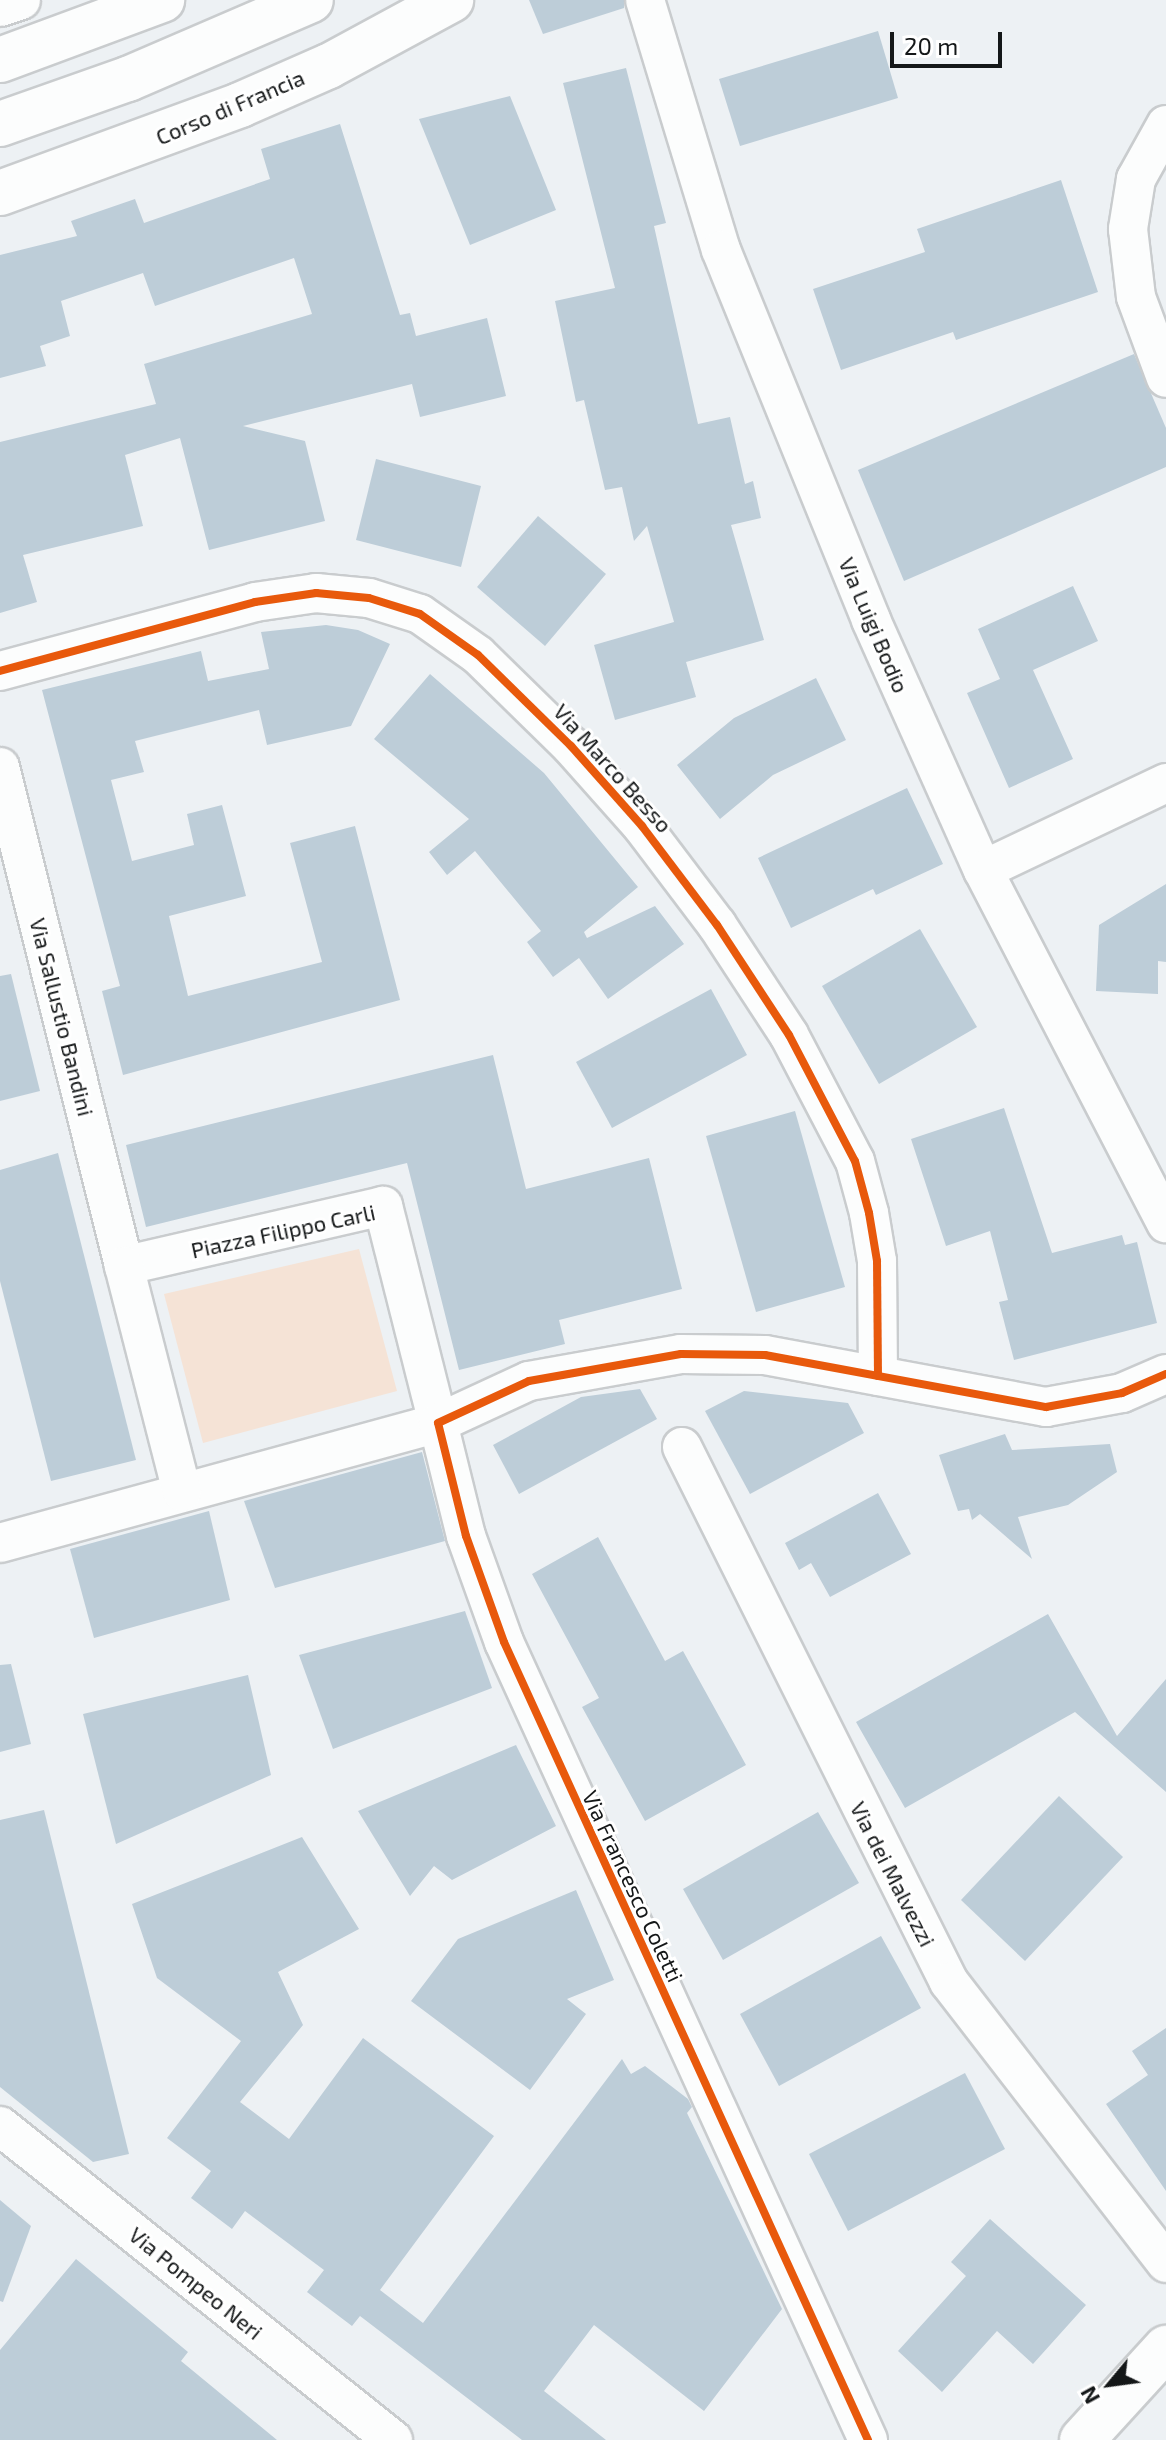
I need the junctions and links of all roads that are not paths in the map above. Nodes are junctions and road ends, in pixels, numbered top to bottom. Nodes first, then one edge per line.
1 (21, 0) edge
2 (162, 0) edge
3 (311, 0) edge
4 (451, 0) edge
5 (645, 0) edge
6 (0, 7) edge
7 (0, 60) edge
8 (0, 124) edge
9 (1166, 125) edge
10 (0, 193) edge
11 (1166, 378) edge
12 (0, 671) edge
13 (0, 767) edge
14 (1166, 783) edge
15 (983, 870) junction
16 (1166, 1223) edge
17 (124, 1266) junction
18 (1166, 1374) edge
19 (878, 1376) junction
20 (438, 1423) junction
21 (682, 1447) dead end
22 (182, 1492) junction
23 (0, 1543) edge
24 (0, 2126) edge
25 (1166, 2263) edge
26 (1166, 2348) edge
27 (393, 2440) edge
28 (868, 2440) edge
29 (1082, 2440) edge

1 - 6 street
2 - 7 main road
3 - 8 main road
4 - 10 main road, Corso di Francia
5 - 15 street, Via Luigi Bodio
9 - 11 street
12 - 19 street, Via Marco Besso
13 - 17 street, Via Sallustio Bandini
14 - 15 street
15 - 16 street, Via Luigi Bodio
17 - 20 street, Piazza Filippo Carli
17 - 22 street
18 - 19 street
19 - 20 street
20 - 22 street
20 - 28 street, Via Francesco Coletti
21 - 25 street, Via dei Malvezzi
22 - 23 street
24 - 27 street, Via Pompeo Neri
26 - 29 main road

